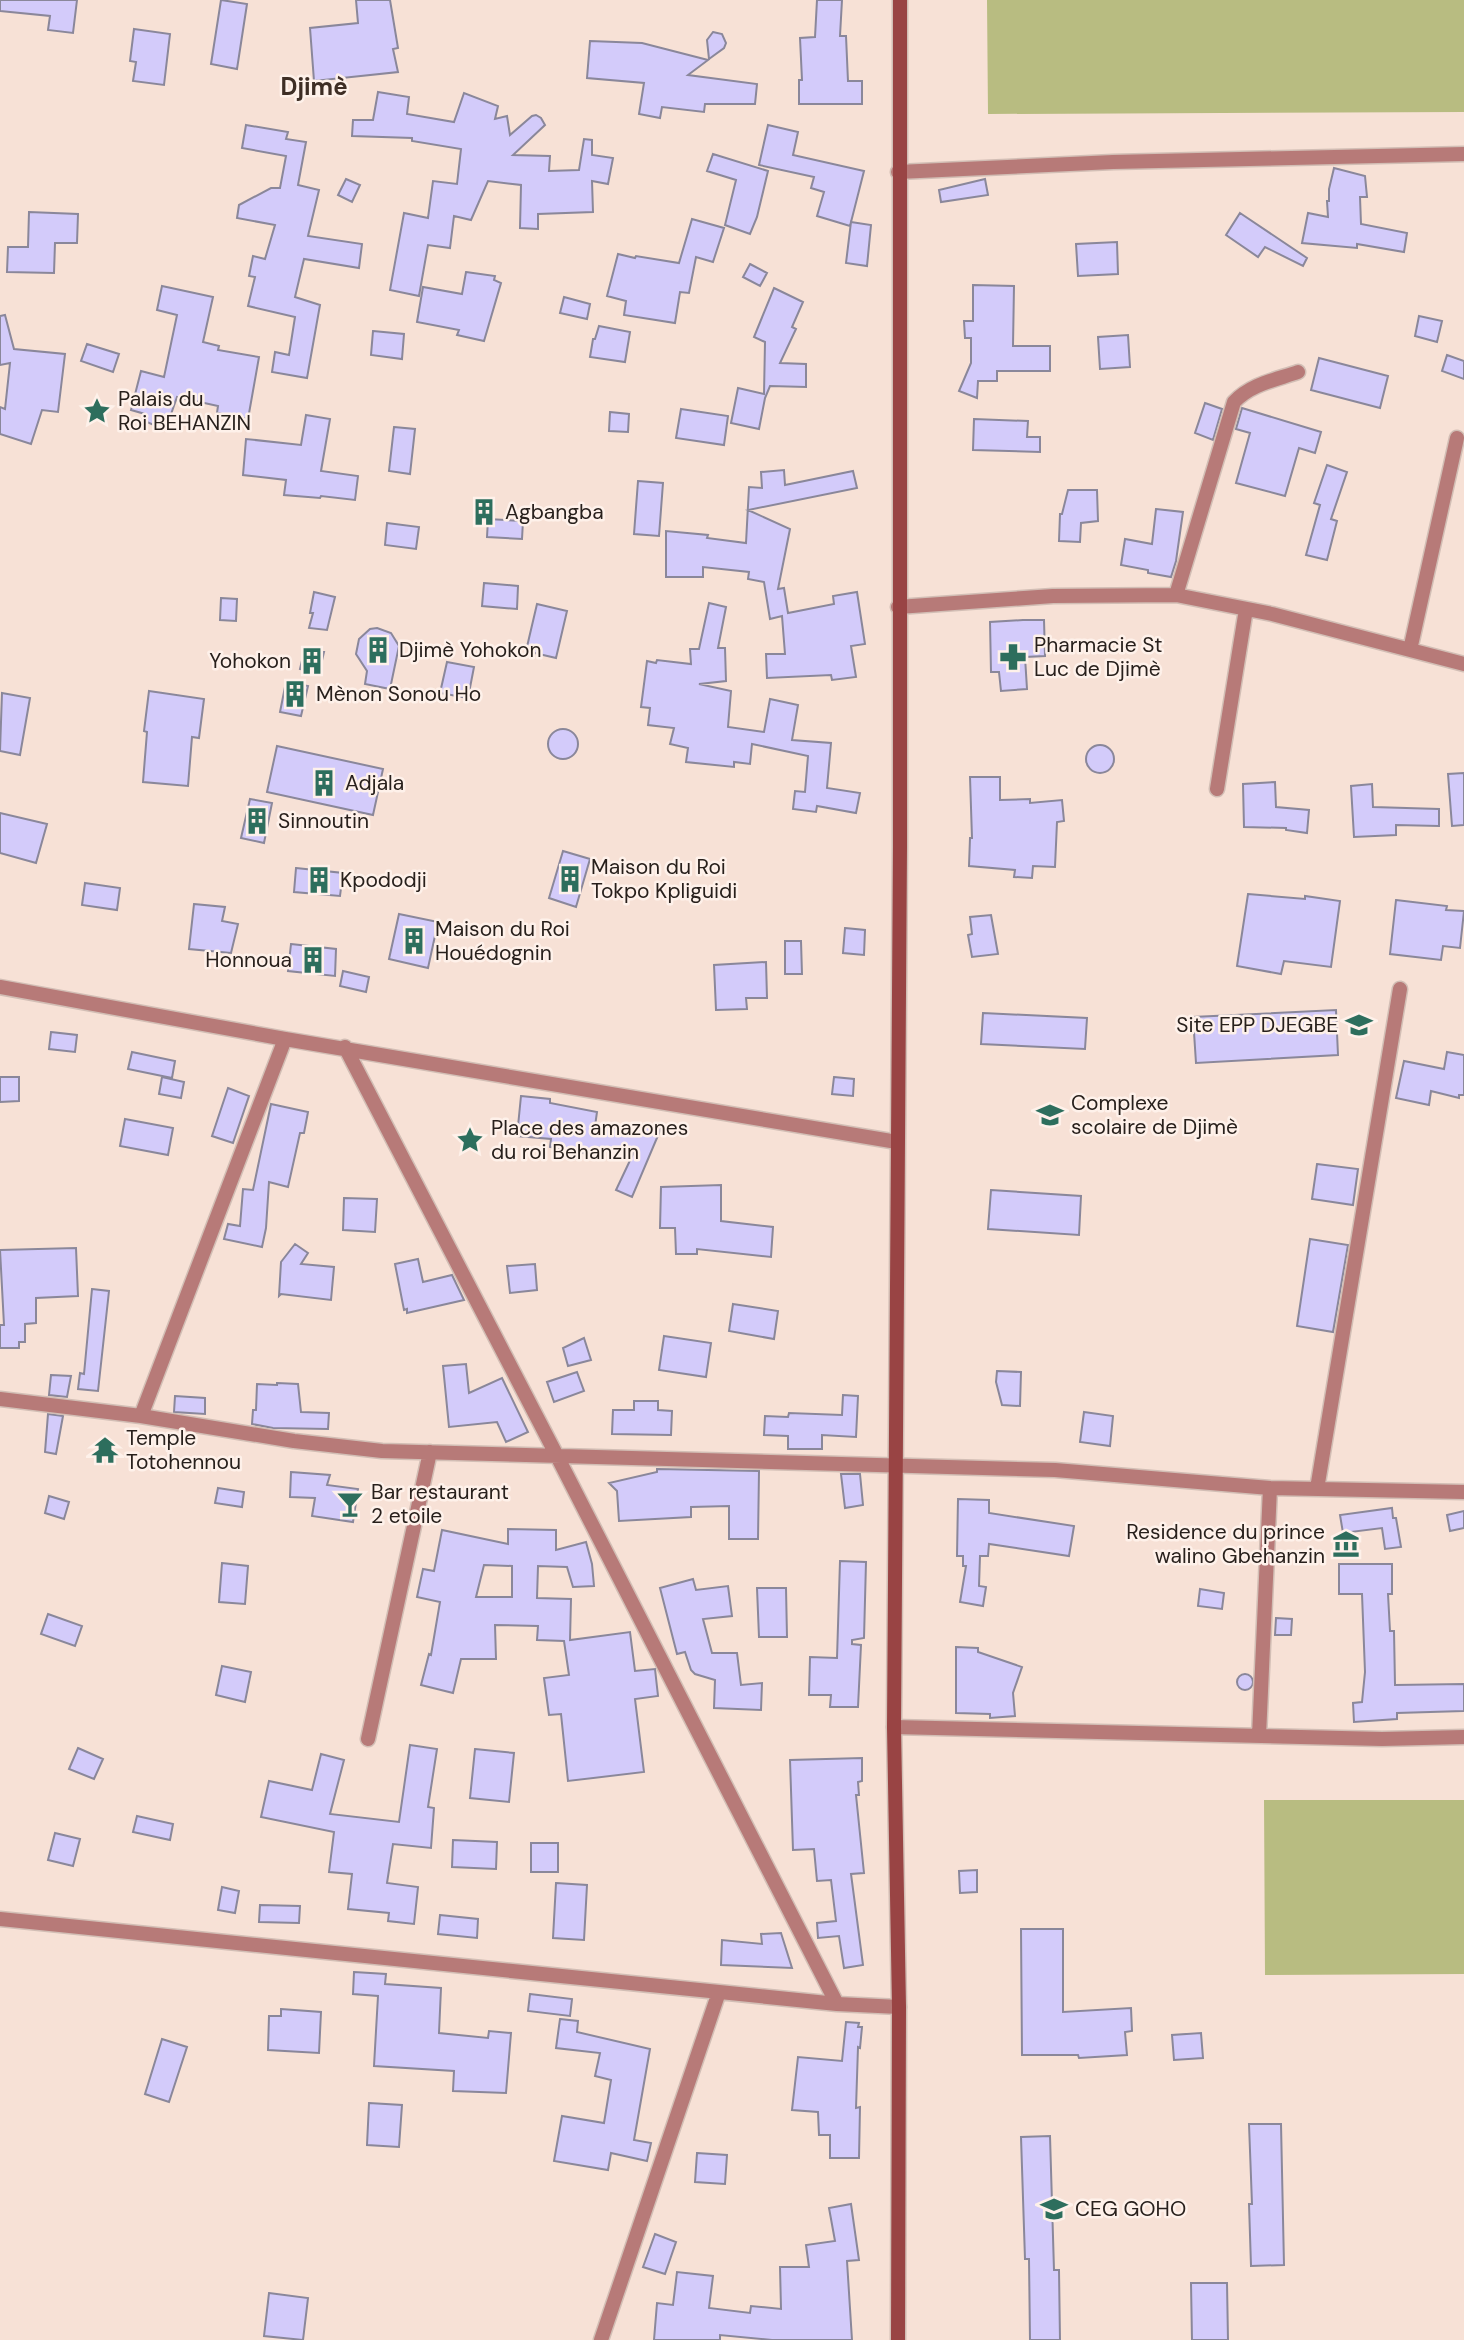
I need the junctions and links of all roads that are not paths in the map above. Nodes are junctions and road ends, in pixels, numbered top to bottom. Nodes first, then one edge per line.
1 (900, 0) edge
2 (1464, 154) edge
3 (898, 172) junction
4 (1298, 372) dead end
5 (1457, 438) dead end
6 (1176, 595) junction
7 (898, 607) junction
8 (1245, 609) junction
9 (1410, 650) junction
10 (1464, 664) edge
11 (1217, 789) dead end
12 (0, 988) edge
13 (1400, 989) dead end
14 (285, 1039) junction
15 (345, 1047) junction
16 (897, 1142) junction
17 (0, 1399) edge
18 (141, 1416) junction
19 (430, 1452) junction
20 (557, 1456) junction
21 (895, 1467) junction
22 (1270, 1488) junction
23 (1317, 1489) junction
24 (1464, 1492) edge
25 (894, 1727) junction
26 (1259, 1736) junction
27 (1464, 1737) edge
28 (368, 1739) dead end
29 (0, 1919) edge
30 (719, 1992) junction
31 (837, 2004) junction
32 (899, 2007) junction
33 (601, 2340) edge
34 (898, 2340) edge

1 - 3 street
2 - 3 street
3 - 7 street
4 - 6 street
5 - 9 street
6 - 7 street
6 - 8 street
7 - 16 street
8 - 9 street
8 - 11 street
9 - 10 street
12 - 14 street
13 - 23 street
14 - 15 street
14 - 18 street
15 - 16 street
15 - 20 street
16 - 21 street
17 - 18 street
18 - 19 street
19 - 20 street
19 - 28 street
20 - 21 street
20 - 31 street
21 - 22 street
21 - 25 street
22 - 23 street
22 - 26 street
23 - 24 street
25 - 26 street
25 - 32 street
26 - 27 street
29 - 30 street
30 - 31 street
30 - 33 street
31 - 32 street
32 - 34 street

